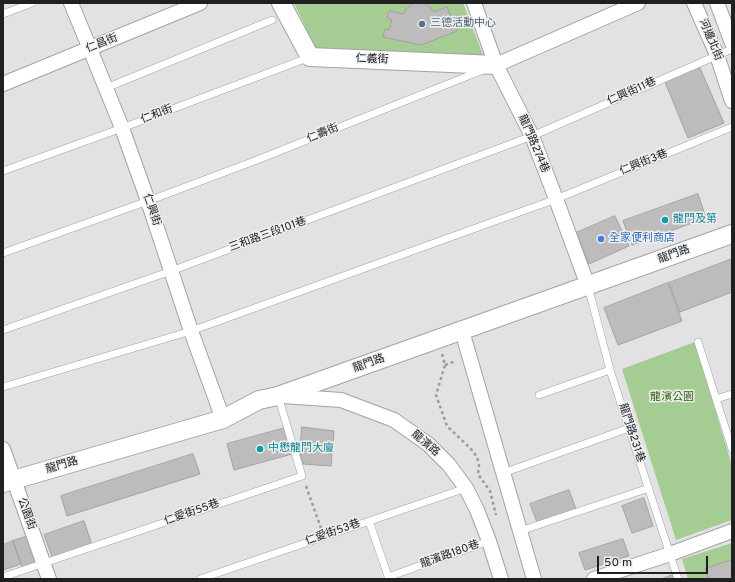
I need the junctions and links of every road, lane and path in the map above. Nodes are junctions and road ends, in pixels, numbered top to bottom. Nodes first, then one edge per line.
1 (32, 3) edge
2 (71, 3) edge
3 (200, 3) edge
4 (281, 3) edge
5 (474, 3) edge
6 (638, 3) edge
7 (694, 3) edge
8 (717, 3) edge
9 (3, 14) edge
10 (272, 20) dead end
11 (732, 43) edge
12 (90, 49) junction
13 (732, 49) edge
14 (717, 55) junction
15 (310, 57) junction
16 (496, 65) junction
17 (3, 84) edge
18 (106, 88) junction
19 (732, 101) edge
20 (732, 127) edge
21 (122, 128) junction
22 (532, 136) junction
23 (3, 171) edge
24 (556, 199) junction
25 (148, 201) junction
26 (732, 234) edge
27 (3, 253) edge
28 (171, 271) junction
29 (588, 286) junction
30 (3, 330) edge
31 (191, 331) junction
32 (462, 331) junction
33 (698, 342) dead end
34 (445, 365) dead end
35 (610, 370) junction
36 (3, 387) edge
37 (732, 394) edge
38 (539, 395) dead end
39 (278, 396) junction
40 (716, 399) junction
41 (224, 419) junction
42 (629, 428) junction
43 (3, 449) edge
44 (732, 449) edge
45 (503, 473) junction
46 (302, 476) junction
47 (9, 482) edge
48 (466, 488) junction
49 (649, 488) junction
50 (369, 521) junction
51 (498, 522) dead end
52 (520, 531) junction
53 (732, 531) edge
54 (324, 536) junction
55 (489, 541) junction
56 (670, 554) junction
57 (44, 564) junction
58 (3, 577) edge
59 (388, 578) edge
60 (49, 579) edge
61 (200, 579) edge
62 (501, 579) edge
63 (534, 579) edge
64 (594, 579) edge
65 (678, 579) edge

1 - 9 lane
2 - 12 street, 仁興街
3 - 12 street, 仁昌街
4 - 15 street
5 - 16 street, 龍門路274巷
6 - 16 street, 仁壽街
7 - 14 street, 河邊北街
8 - 11 street, 河邊北街
10 - 18 lane
12 - 17 street, 仁昌街
12 - 18 street, 仁興街
13 - 14 lane, 仁興街11巷
14 - 19 street, 河邊北街
14 - 22 lane, 仁興街11巷
15 - 16 street, 仁義街
15 - 21 lane, 仁和街
16 - 22 street, 龍門路274巷
16 - 25 lane, 仁壽街
18 - 21 street, 仁興街
20 - 24 lane, 仁興街3巷
21 - 23 lane, 仁和街
21 - 25 street, 仁興街
22 - 24 street, 龍門路274巷
22 - 28 lane, 三和路三段101巷
24 - 29 street, 龍門路274巷
24 - 31 lane, 仁興街3巷
25 - 27 lane, 仁壽街
25 - 28 street, 仁興街
26 - 29 street, 龍門路
28 - 30 lane, 三和路三段101巷
28 - 31 street, 仁興街
29 - 32 street, 龍門路
29 - 35 lane, 龍門路231巷
31 - 36 lane, 仁興街3巷
31 - 41 street, 仁興街
32 - 39 street, 龍門路
32 - 45 street
33 - 40 lane
34 - 51 path
35 - 38 lane
35 - 42 lane, 龍門路231巷
37 - 40 lane
39 - 41 street, 龍門路
39 - 46 lane
39 - 48 street, 龍濱路
40 - 44 lane
41 - 47 street, 龍門路
42 - 45 lane
42 - 49 lane, 龍門路231巷
43 - 47 street, 公園街
45 - 52 street
46 - 54 path
46 - 57 lane, 仁愛街55巷
47 - 57 street, 公園街
48 - 50 lane, 仁愛街53巷
48 - 55 street, 龍濱路
49 - 52 lane
49 - 56 lane, 龍門路231巷
50 - 54 lane, 仁愛街53巷
50 - 59 lane
52 - 63 street
53 - 56 street
54 - 61 lane, 仁愛街53巷
55 - 59 lane, 龍濱路180巷
55 - 62 street, 龍濱路
56 - 64 street
56 - 65 lane, 龍門路231巷
57 - 58 lane, 仁愛街55巷
57 - 60 street, 公園街

